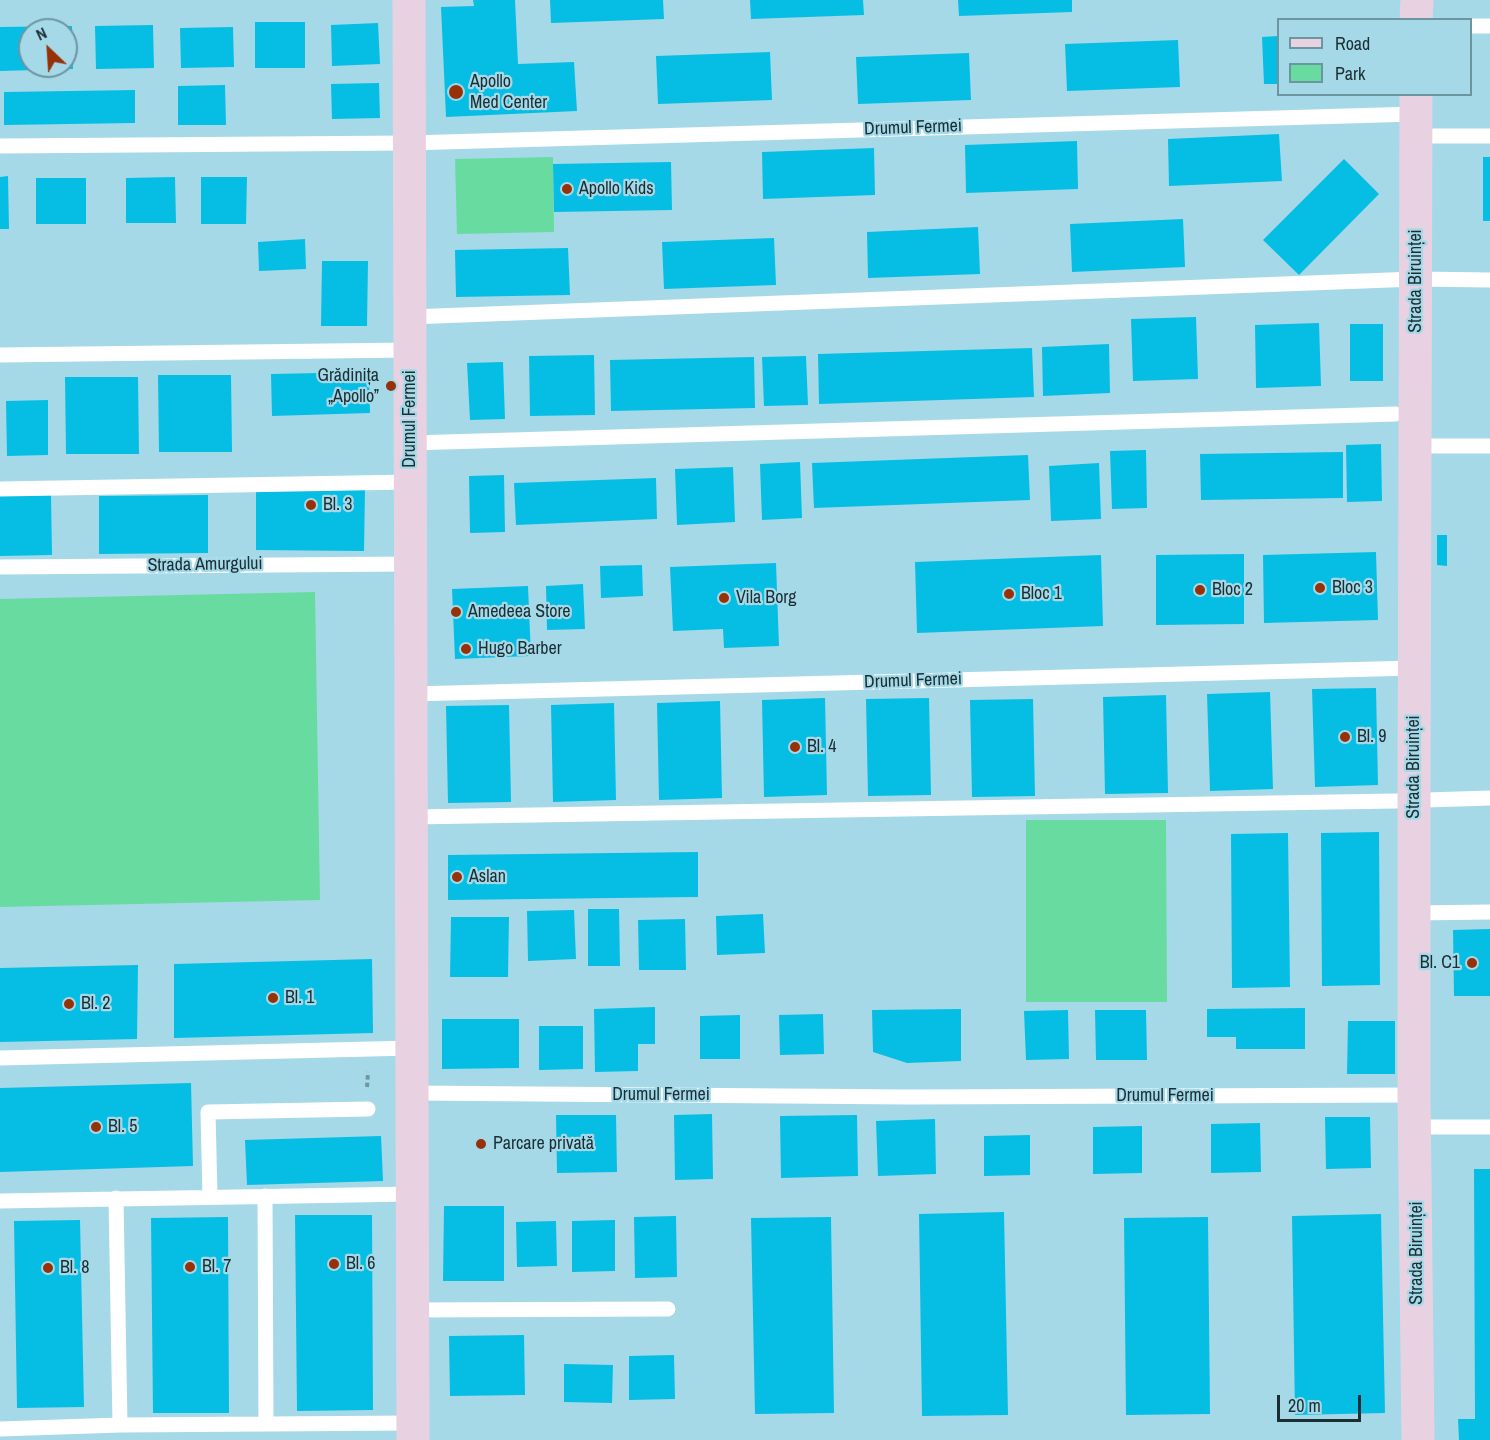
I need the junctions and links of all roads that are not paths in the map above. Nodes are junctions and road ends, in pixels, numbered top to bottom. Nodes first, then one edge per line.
1 (409, 0) edge
2 (1416, 0) edge
3 (1416, 18) edge
4 (1472, 26) edge
5 (1490, 26) edge
6 (1416, 115) edge
7 (1490, 136) edge
8 (409, 143) junction
9 (0, 146) edge
10 (1416, 279) junction
11 (1490, 280) edge
12 (410, 318) junction
13 (410, 350) junction
14 (0, 355) edge
15 (1396, 414) dead end
16 (410, 443) junction
17 (1415, 446) junction
18 (1490, 446) edge
19 (410, 482) junction
20 (0, 489) edge
21 (411, 564) junction
22 (0, 567) edge
23 (1414, 668) junction
24 (411, 694) junction
25 (1490, 798) edge
26 (1414, 801) junction
27 (411, 817) junction
28 (1490, 912) edge
29 (1414, 913) junction
30 (412, 1048) junction
31 (0, 1058) edge
32 (412, 1094) junction
33 (1414, 1095) junction
34 (368, 1109) dead end
35 (1415, 1127) junction
36 (1490, 1127) edge
37 (412, 1194) junction
38 (265, 1196) junction
39 (210, 1197) junction
40 (116, 1198) junction
41 (0, 1201) edge
42 (668, 1309) dead end
43 (412, 1310) junction
44 (266, 1424) junction
45 (120, 1425) junction
46 (0, 1429) edge
47 (413, 1432) edge
48 (1418, 1440) edge

1 - 8 street, Drumul Fermei
2 - 3 street
4 - 5 lane
6 - 7 lane, Drumul Fermei
6 - 8 lane, Drumul Fermei
6 - 10 street, Strada Biruinței
8 - 9 lane
8 - 12 street, Drumul Fermei
10 - 11 lane
10 - 12 lane
10 - 17 street, Strada Biruinței
12 - 13 street, Drumul Fermei
13 - 14 lane
13 - 16 street, Drumul Fermei
15 - 16 lane
16 - 19 street, Drumul Fermei
17 - 18 lane
17 - 23 street, Strada Biruinței
19 - 20 lane
19 - 21 street, Drumul Fermei
21 - 22 lane, Strada Amurgului
21 - 24 street, Drumul Fermei
23 - 24 lane, Drumul Fermei
23 - 26 street, Strada Biruinței
24 - 27 street, Drumul Fermei
25 - 26 lane
26 - 27 lane
26 - 29 street, Strada Biruinței
27 - 30 street, Drumul Fermei
28 - 29 lane
29 - 33 street, Strada Biruinței
30 - 31 lane
30 - 32 street, Drumul Fermei
32 - 33 lane, Drumul Fermei
32 - 37 street, Drumul Fermei
33 - 35 street, Strada Biruinței
34 - 39 lane
35 - 36 lane
35 - 48 street, Strada Biruinței
37 - 38 lane
37 - 43 street, Drumul Fermei
38 - 39 lane
38 - 44 lane
39 - 40 lane
40 - 41 lane
40 - 45 lane
42 - 43 lane
43 - 47 street, Drumul Fermei
44 - 45 lane
44 - 47 lane
45 - 46 lane

